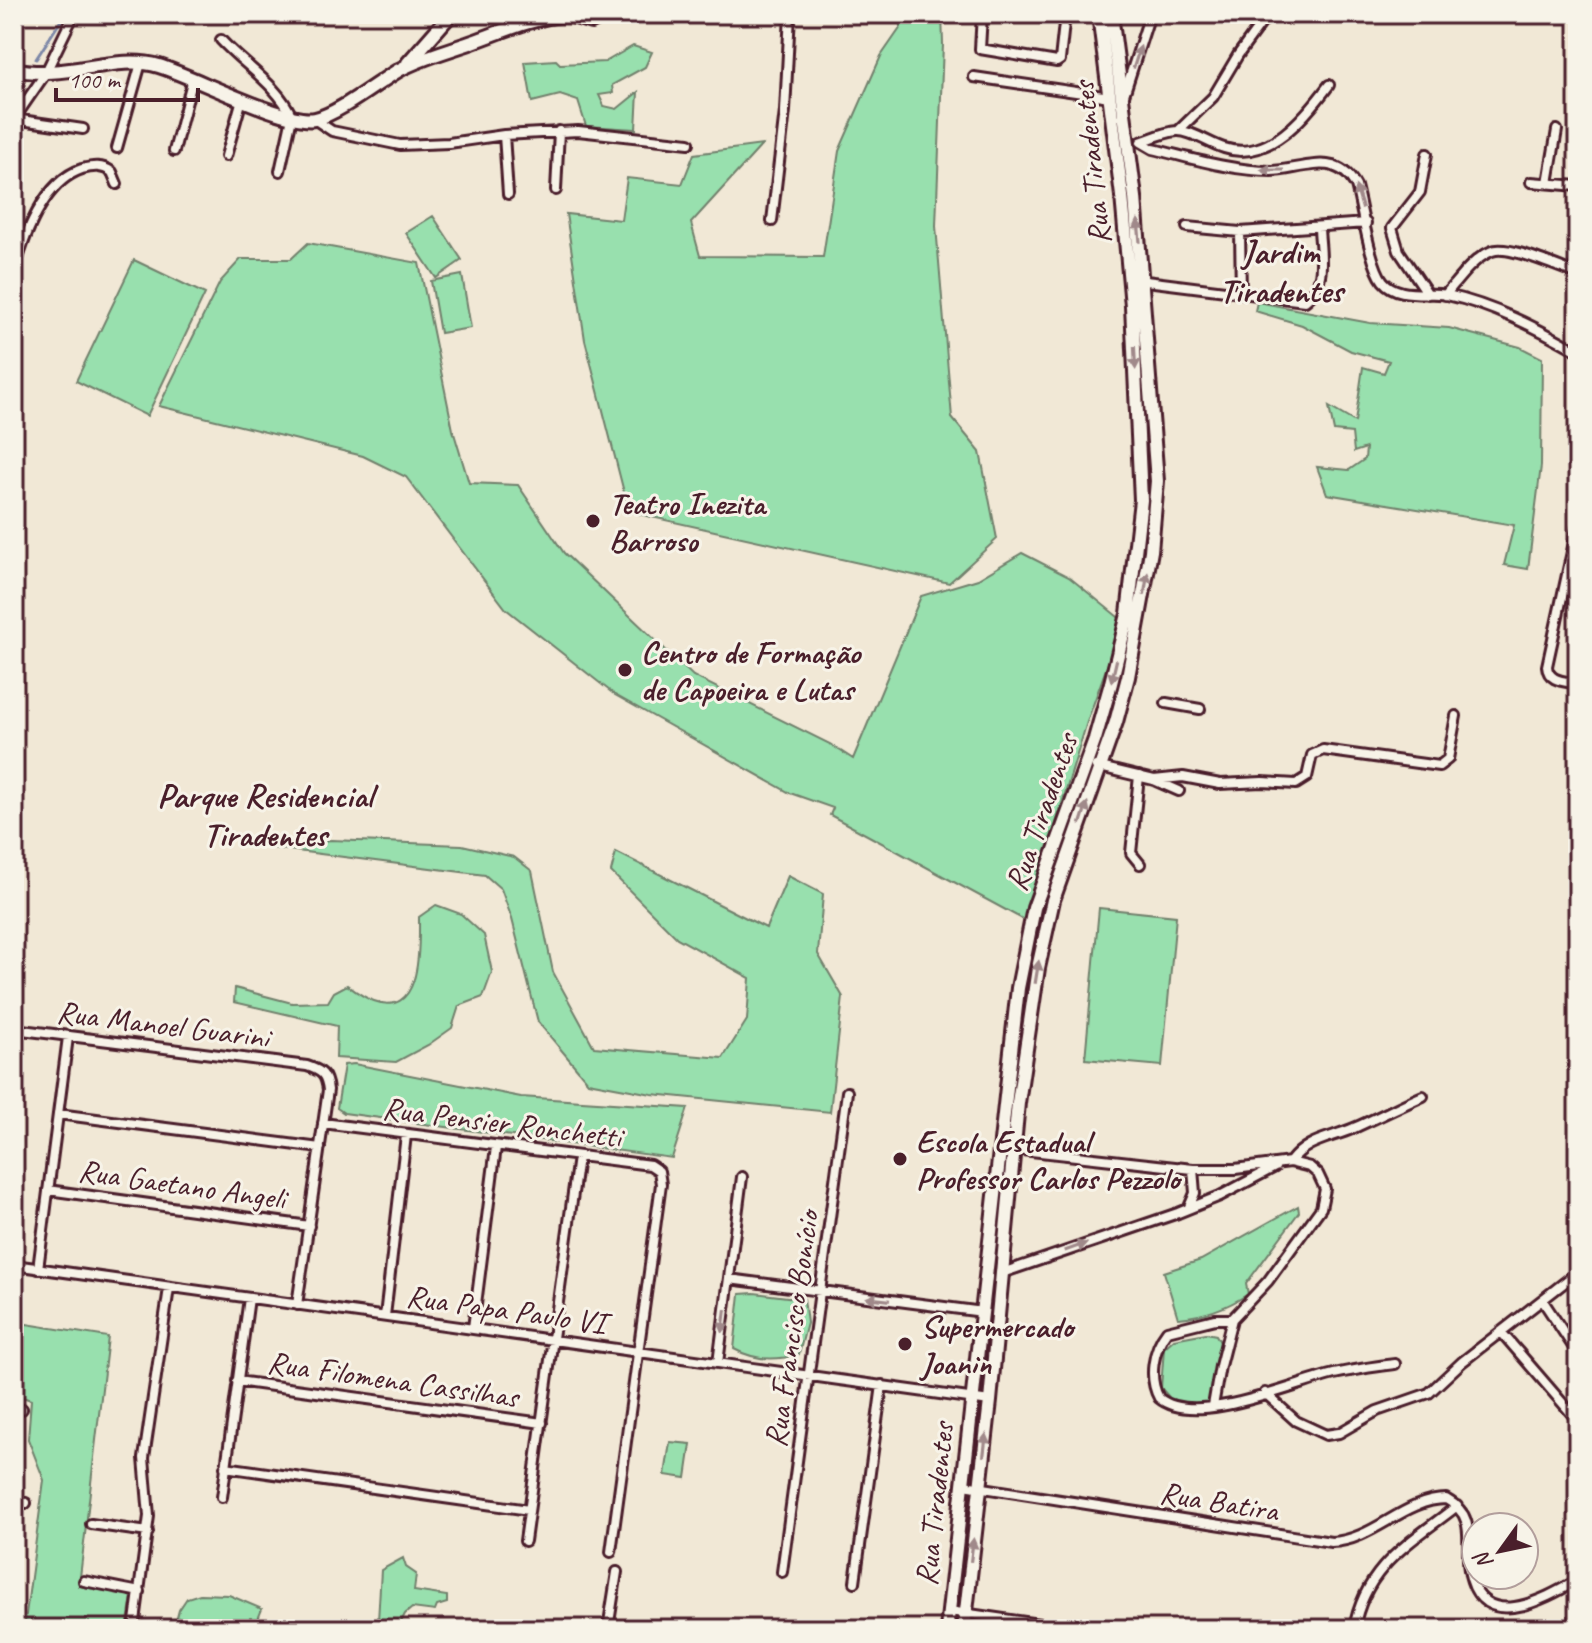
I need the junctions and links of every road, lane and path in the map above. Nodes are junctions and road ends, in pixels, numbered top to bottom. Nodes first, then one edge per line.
1 (74, 14) edge
2 (451, 14) edge
3 (566, 14) edge
4 (608, 14) edge
5 (790, 14) edge
6 (982, 14) edge
7 (1065, 14) edge
8 (1150, 14) edge
9 (1268, 14) edge
10 (550, 15) edge
11 (1103, 15) edge
12 (430, 38) junction
13 (221, 40) dead end
14 (437, 53) junction
15 (141, 63) junction
16 (403, 68) junction
17 (14, 69) edge
18 (45, 74) junction
19 (974, 77) dead end
20 (193, 78) junction
21 (1329, 85) dead end
22 (1116, 98) junction
23 (242, 99) junction
24 (292, 117) junction
25 (14, 119) edge
26 (314, 119) junction
27 (83, 129) dead end
28 (1179, 130) junction
29 (1557, 130) dead end
30 (559, 131) junction
31 (504, 135) junction
32 (689, 143) dead end
33 (1135, 143) junction
34 (117, 148) dead end
35 (174, 151) dead end
36 (1427, 154) dead end
37 (226, 156) dead end
38 (280, 171) dead end
39 (1531, 182) dead end
40 (1548, 183) junction
41 (117, 184) dead end
42 (1578, 186) edge
43 (556, 190) dead end
44 (508, 194) dead end
45 (772, 221) dead end
46 (1366, 223) junction
47 (1187, 227) dead end
48 (1319, 228) junction
49 (1240, 232) junction
50 (17, 252) edge
51 (14, 272) edge
52 (1578, 274) edge
53 (1129, 279) junction
54 (1143, 281) junction
55 (1241, 293) junction
56 (1428, 294) junction
57 (1445, 295) junction
58 (1139, 314) junction
59 (1578, 351) edge
60 (1578, 524) edge
61 (1578, 684) edge
62 (1166, 703) dead end
63 (1200, 709) dead end
64 (1456, 716) dead end
65 (1092, 765) junction
66 (1139, 776) junction
67 (1154, 780) junction
68 (1179, 791) dead end
69 (1054, 852) junction
70 (1069, 858) junction
71 (1140, 864) dead end
72 (1033, 914) junction
73 (1048, 921) junction
74 (1015, 1019) junction
75 (1029, 1026) junction
76 (14, 1029) edge
77 (68, 1037) junction
78 (847, 1092) dead end
79 (1423, 1096) dead end
80 (58, 1114) junction
81 (323, 1123) junction
82 (406, 1135) junction
83 (496, 1147) junction
84 (320, 1148) junction
85 (1013, 1149) junction
86 (578, 1157) junction
87 (1278, 1165) junction
88 (1193, 1169) junction
89 (742, 1177) dead end
90 (48, 1190) junction
91 (1188, 1208) junction
92 (309, 1226) junction
93 (14, 1265) edge
94 (38, 1269) junction
95 (1578, 1272) edge
96 (1002, 1273) junction
97 (729, 1279) junction
98 (169, 1288) junction
99 (822, 1292) junction
100 (249, 1298) junction
101 (1543, 1301) junction
102 (297, 1305) junction
103 (983, 1312) junction
104 (385, 1316) junction
105 (1232, 1319) junction
106 (473, 1328) junction
107 (1502, 1333) junction
108 (551, 1339) junction
109 (639, 1352) junction
110 (1578, 1354) edge
111 (718, 1363) junction
112 (1395, 1364) dead end
113 (809, 1375) junction
114 (237, 1381) junction
115 (882, 1385) junction
116 (1265, 1393) junction
117 (972, 1398) junction
118 (990, 1401) junction
119 (1213, 1406) junction
120 (1578, 1421) edge
121 (542, 1423) junction
122 (225, 1467) junction
123 (964, 1485) junction
124 (980, 1488) junction
125 (222, 1497) dead end
126 (14, 1500) edge
127 (26, 1503) dead end
128 (1457, 1506) junction
129 (529, 1510) junction
130 (91, 1524) dead end
131 (148, 1532) junction
132 (525, 1541) dead end
133 (611, 1552) dead end
134 (617, 1572) dead end
135 (782, 1572) dead end
136 (1578, 1580) edge
137 (84, 1581) dead end
138 (855, 1582) dead end
139 (140, 1592) junction
140 (949, 1611) junction
141 (965, 1613) junction
142 (1051, 1628) edge
143 (134, 1629) edge
144 (608, 1629) edge
145 (947, 1629) edge
146 (964, 1629) edge
147 (1074, 1629) edge
148 (1354, 1629) edge

1 - 18 street
2 - 12 street
3 - 4 street
3 - 10 street
5 - 45 street
6 - 7 street
22 -> 8 street, Rua Tiradentes
9 - 28 street
10 - 14 street
11 - 22 street, Rua Tiradentes
12 - 14 street
12 - 16 street
13 - 24 street
14 - 16 street
15 - 18 street
15 - 20 street
15 - 34 street
16 - 26 street
17 - 18 street
18 - 25 street
19 - 22 street
20 - 23 street
20 - 35 street
21 - 28 street
22 - 33 street, Rua Tiradentes
22 - 53 street, Rua Tiradentes
23 - 24 street
23 - 37 street
24 - 26 street
24 - 38 street
25 - 27 street
26 - 31 street
28 - 33 street
29 - 40 street
30 - 31 street
30 - 32 street
30 - 43 street
31 - 44 street
46 -> 33 street
54 -> 33 street, Rua Tiradentes
36 - 56 street
39 - 40 street
40 - 42 street
41 - 50 street
46 - 48 street
46 - 56 street
47 - 49 street
48 - 49 street
48 - 55 street
49 - 55 street
50 - 51 street
52 - 57 street
53 - 54 street
53 - 58 street, Rua Tiradentes
54 - 55 street
54 - 58 street, Rua Tiradentes
56 - 57 street
57 - 59 street
58 - 65 street, Rua Tiradentes
60 - 61 street
62 - 63 street
64 - 67 street
65 - 66 street
65 - 69 street, Rua Tiradentes
70 -> 65 street, Rua Tiradentes
66 - 67 street
66 - 71 street
67 - 68 street
69 - 70 street
69 - 72 street, Rua Tiradentes
70 - 73 street, Rua Tiradentes
72 - 73 street
72 - 74 street, Rua Tiradentes
75 -> 73 street, Rua Tiradentes
74 - 75 street
74 - 103 street, Rua Tiradentes
75 - 85 street, Rua Tiradentes
76 - 77 street, Rua Manoel Guarini
77 - 80 street
77 - 81 street, Rua Manoel Guarini
78 - 99 street, Rua Francisco Bonício
79 - 87 street
80 - 84 street
80 - 90 street
81 - 82 street, Rua Pensier Ronchetti
81 - 84 street
82 - 83 street, Rua Pensier Ronchetti
82 - 104 street
83 - 86 street, Rua Pensier Ronchetti
83 - 106 street
84 - 92 street
85 - 88 street
85 - 96 street, Rua Tiradentes
86 - 108 street
86 - 109 street, Rua Pensier Ronchetti
87 - 88 street
87 - 91 street
87 - 105 street
88 - 91 street
89 - 97 street
90 - 92 street, Rua Gaetano Angeli
90 - 94 street
96 -> 91 street
92 - 102 street
93 - 94 street, Rua Papa Paulo VI
94 - 98 street, Rua Papa Paulo VI
95 - 101 street
96 - 118 street, Rua Tiradentes
97 - 99 street
97 -> 111 street
98 - 100 street, Rua Papa Paulo VI
98 - 131 street
103 -> 99 street
99 - 113 street, Rua Francisco Bonício
100 - 102 street, Rua Papa Paulo VI
100 - 114 street
101 - 107 street
101 - 110 street
102 - 104 street, Rua Papa Paulo VI
103 - 117 street, Rua Tiradentes
104 - 106 street, Rua Papa Paulo VI
105 - 119 street
105 - 119 street
106 - 108 street, Rua Papa Paulo VI
107 - 116 street
107 - 120 street
108 - 109 street, Rua Papa Paulo VI
108 - 121 street
109 - 111 street, Rua Papa Paulo VI
109 - 133 street
111 - 113 street, Rua Papa Paulo VI
112 - 116 street
113 - 115 street, Rua Papa Paulo VI
113 - 135 street, Rua Francisco Bonício
114 - 121 street, Rua Filomena Cassilhas
114 - 122 street
115 - 117 street, Rua Papa Paulo VI
115 - 138 street
116 - 119 street
117 - 118 street, Rua Papa Paulo VI
117 - 123 street, Rua Tiradentes
124 -> 118 street, Rua Tiradentes
121 - 129 street
122 - 125 street
122 - 129 street
123 - 124 street, Rua Batira
123 - 140 street, Rua Tiradentes
124 - 128 street, Rua Batira
141 -> 124 street, Rua Tiradentes
126 - 127 street
128 - 136 street
128 - 148 street
129 - 132 street
130 - 131 street
131 - 139 street
134 - 144 street
137 - 139 street
139 - 143 street
140 - 141 street
140 - 145 street, Rua Tiradentes
141 - 142 street
141 - 146 street, Rua Tiradentes
142 - 147 street

